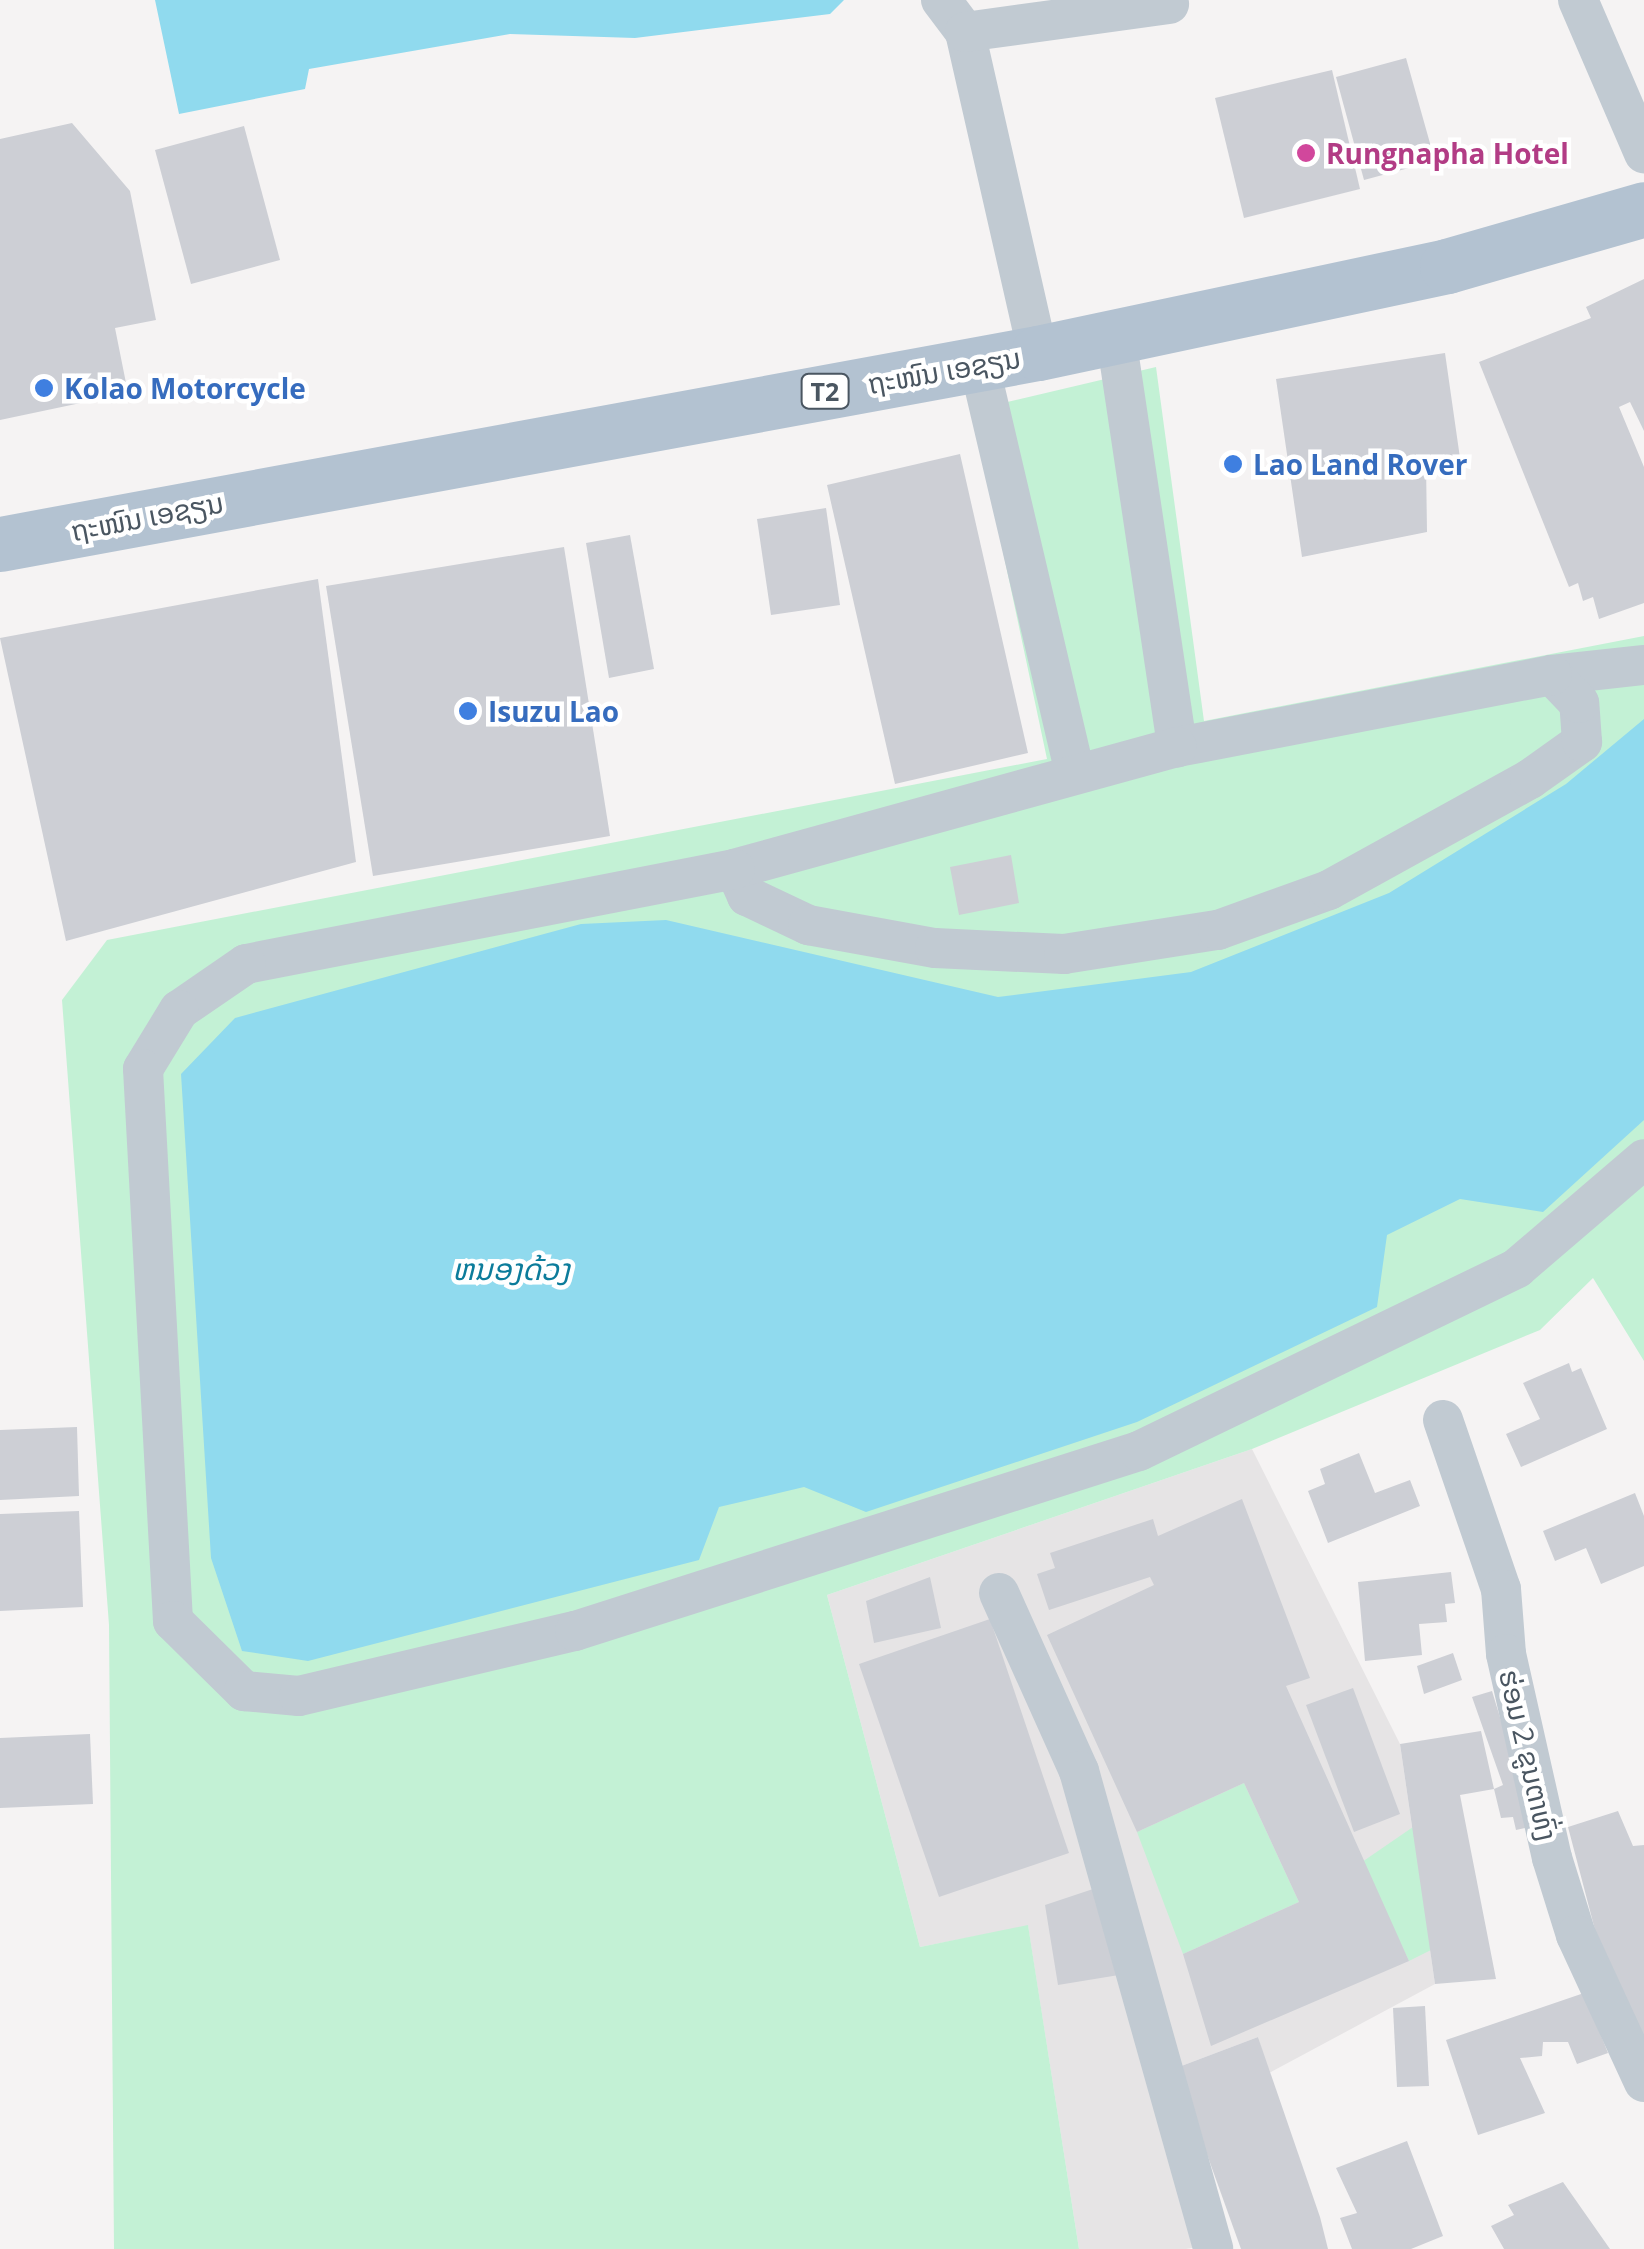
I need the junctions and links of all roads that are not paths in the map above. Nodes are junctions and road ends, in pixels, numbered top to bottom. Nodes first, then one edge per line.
1 (941, 0) edge
2 (1578, 0) edge
3 (1169, 4) dead end
4 (965, 32) junction
5 (1644, 153) edge
6 (1644, 209) edge
7 (1116, 337) junction
8 (1038, 353) junction
9 (980, 364) junction
10 (0, 544) edge
11 (1644, 665) edge
12 (1552, 675) junction
13 (1177, 747) junction
14 (1076, 773) junction
15 (735, 869) junction
16 (1644, 1159) edge
17 (1443, 1420) dead end
18 (999, 1593) dead end
19 (1644, 2082) edge
20 (1213, 2249) edge

1 - 4 street
2 - 5 street
3 - 4 street
4 - 8 street
6 - 7 main road, ຖະໜົນ ເອຊຽນ / T2
7 - 8 main road, ຖະໜົນ ເອຊຽນ / T2
7 - 13 street
8 - 9 main road, ຖະໜົນ ເອຊຽນ / T2
9 - 10 main road, ຖະໜົນ ເອຊຽນ / T2
9 - 14 street
11 - 12 street
12 - 13 street
12 - 15 street
13 - 14 street
14 - 15 street
15 - 16 street
17 - 19 street, ຮ່ອມ 2 ຂູນຕາທົ່ງ
18 - 20 street

